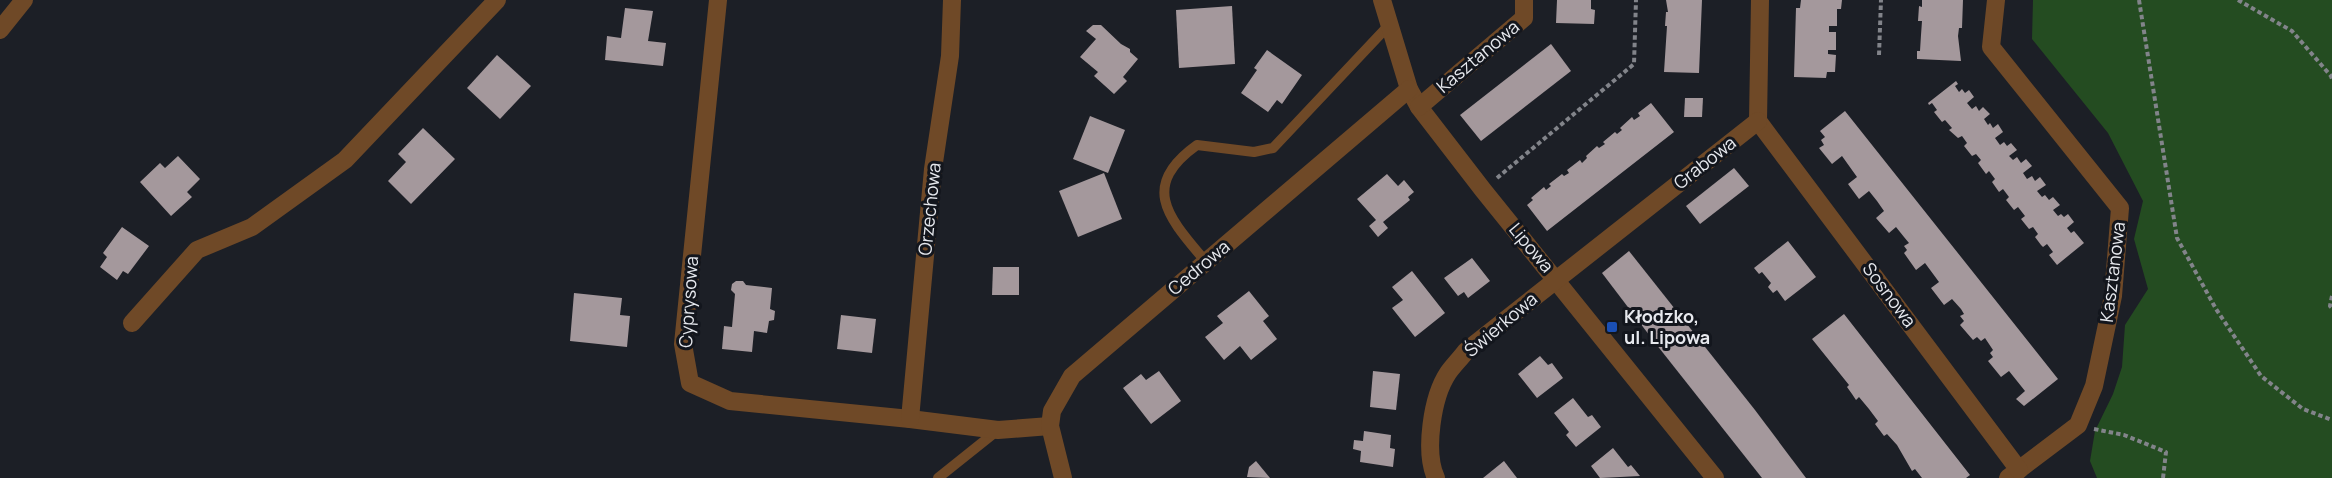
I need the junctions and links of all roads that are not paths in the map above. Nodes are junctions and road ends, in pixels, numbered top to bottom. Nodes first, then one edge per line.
1 (24, 0) edge
2 (497, 0) edge
3 (718, 0) edge
4 (952, 0) edge
5 (1382, 0) edge
6 (1524, 0) edge
7 (1760, 0) edge
8 (1996, 0) edge
9 (1390, 24) junction
10 (0, 30) edge
11 (1409, 89) junction
12 (1419, 107) junction
13 (1758, 121) junction
14 (1206, 262) junction
15 (1557, 279) junction
16 (132, 323) dead end
17 (910, 419) junction
18 (1050, 426) junction
19 (998, 430) junction
20 (2013, 474) edge
21 (938, 478) edge
22 (1063, 478) edge
23 (1436, 478) edge
24 (1715, 478) edge

1 - 10 street
2 - 16 street
3 - 17 street, Cyprysowa
4 - 17 street, Orzechowa
5 - 9 street, Lipowa
6 - 12 street, Kasztanowa
7 - 13 street
8 - 20 street, Kasztanowa
9 - 11 street, Lipowa
9 - 14 lane
11 - 12 street, Lipowa
11 - 14 street, Cedrowa
12 - 15 street, Lipowa
13 - 15 street, Grabowa
13 - 20 street, Sosnowa
14 - 18 street, Cedrowa
15 - 23 street, Świerkowa
15 - 24 street, Lipowa
17 - 19 street, Cyprysowa
18 - 19 street, Cyprysowa
18 - 22 street
19 - 21 lane

